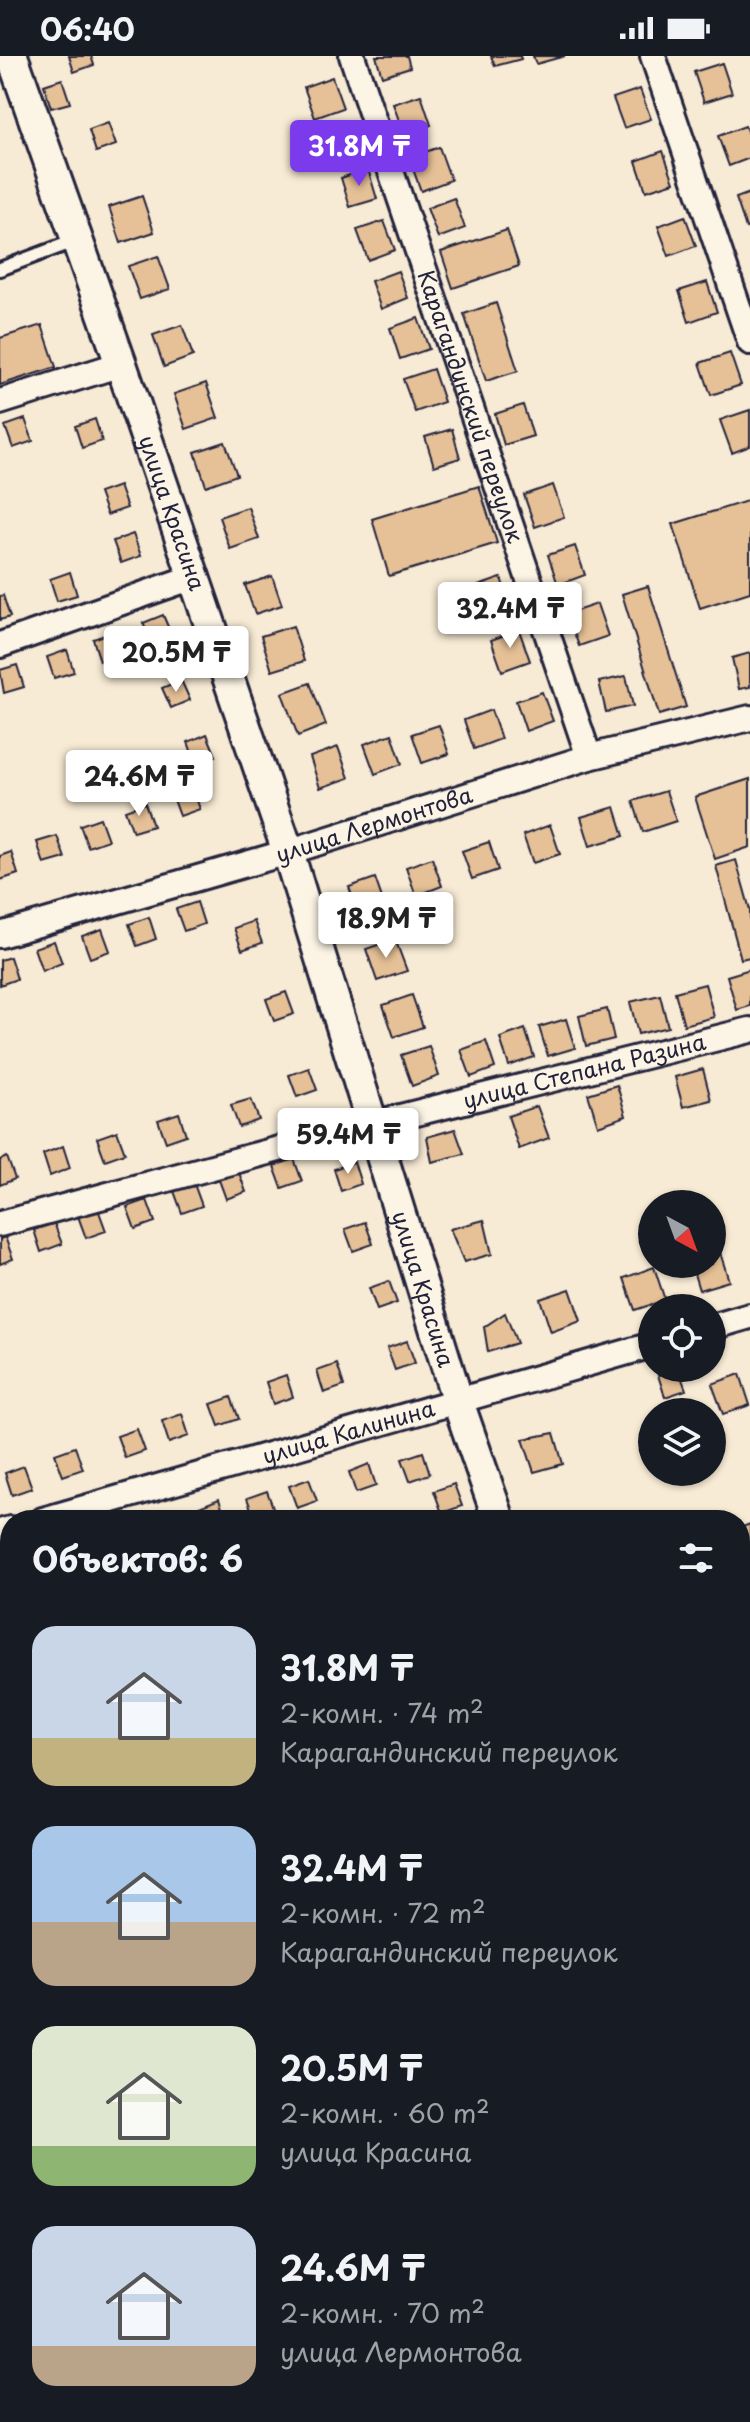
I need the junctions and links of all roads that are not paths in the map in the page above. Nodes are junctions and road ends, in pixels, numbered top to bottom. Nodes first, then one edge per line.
1 (12, 56) edge
2 (352, 56) edge
3 (653, 56) edge
4 (77, 240) junction
5 (0, 269) edge
6 (750, 342) edge
7 (121, 364) junction
8 (0, 402) edge
9 (193, 577) junction
10 (0, 645) edge
11 (750, 718) edge
12 (589, 757) junction
13 (288, 852) junction
14 (0, 935) edge
15 (750, 1030) edge
16 (372, 1124) junction
17 (0, 1224) edge
18 (750, 1316) edge
19 (726, 1323) edge
20 (638, 1349) edge
21 (458, 1402) junction
22 (78, 1510) edge
23 (496, 1510) edge

1 - 4 street, улица Красина
2 - 12 street, Карагандинский переулок
3 - 6 street
4 - 5 lane
4 - 7 street, улица Красина
7 - 8 street
7 - 9 street, улица Красина
9 - 10 street
9 - 13 street, улица Красина
11 - 12 street, улица Лермонтова
12 - 13 street, улица Лермонтова
13 - 14 street, улица Лермонтова
13 - 16 street, улица Красина
15 - 16 street, улица Степана Разина
16 - 17 street, улица Степана Разина
16 - 21 street, улица Красина
18 - 19 street
20 - 21 street, улица Калинина
21 - 22 street, улица Калинина
21 - 23 street, улица Красина

